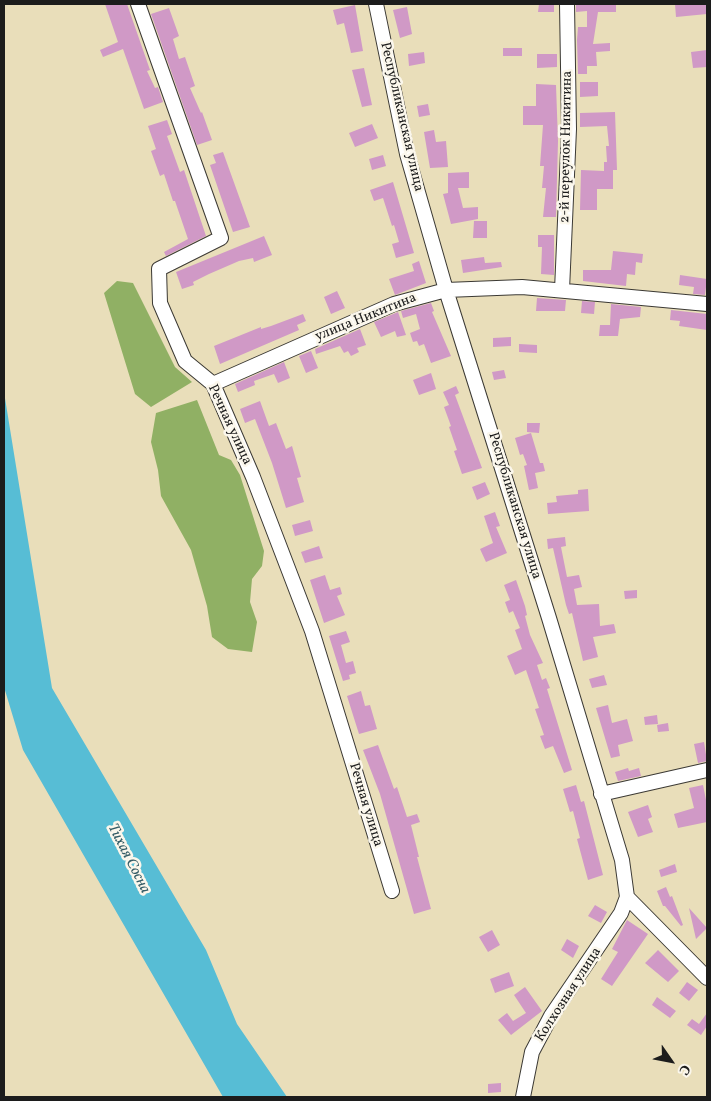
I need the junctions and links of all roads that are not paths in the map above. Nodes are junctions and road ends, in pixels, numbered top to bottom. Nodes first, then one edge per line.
1 (138, 4) edge
2 (376, 4) edge
3 (567, 4) edge
4 (446, 290) junction
5 (562, 290) junction
6 (707, 304) edge
7 (212, 384) junction
8 (707, 770) edge
9 (601, 794) junction
10 (392, 891) dead end
11 (627, 897) junction
12 (707, 978) edge
13 (523, 1097) edge

1 - 7 street, Речная улица
2 - 4 street, Республиканская улица
3 - 5 street, 2-й переулок Никитина
4 - 5 street, улица Никитина
4 - 7 street, улица Никитина
4 - 9 street, Республиканская улица
5 - 6 street, улица Никитина
7 - 10 street, Речная улица
8 - 9 street
9 - 11 street, Республиканская улица
11 - 12 street
11 - 13 street, Колхозная улица

